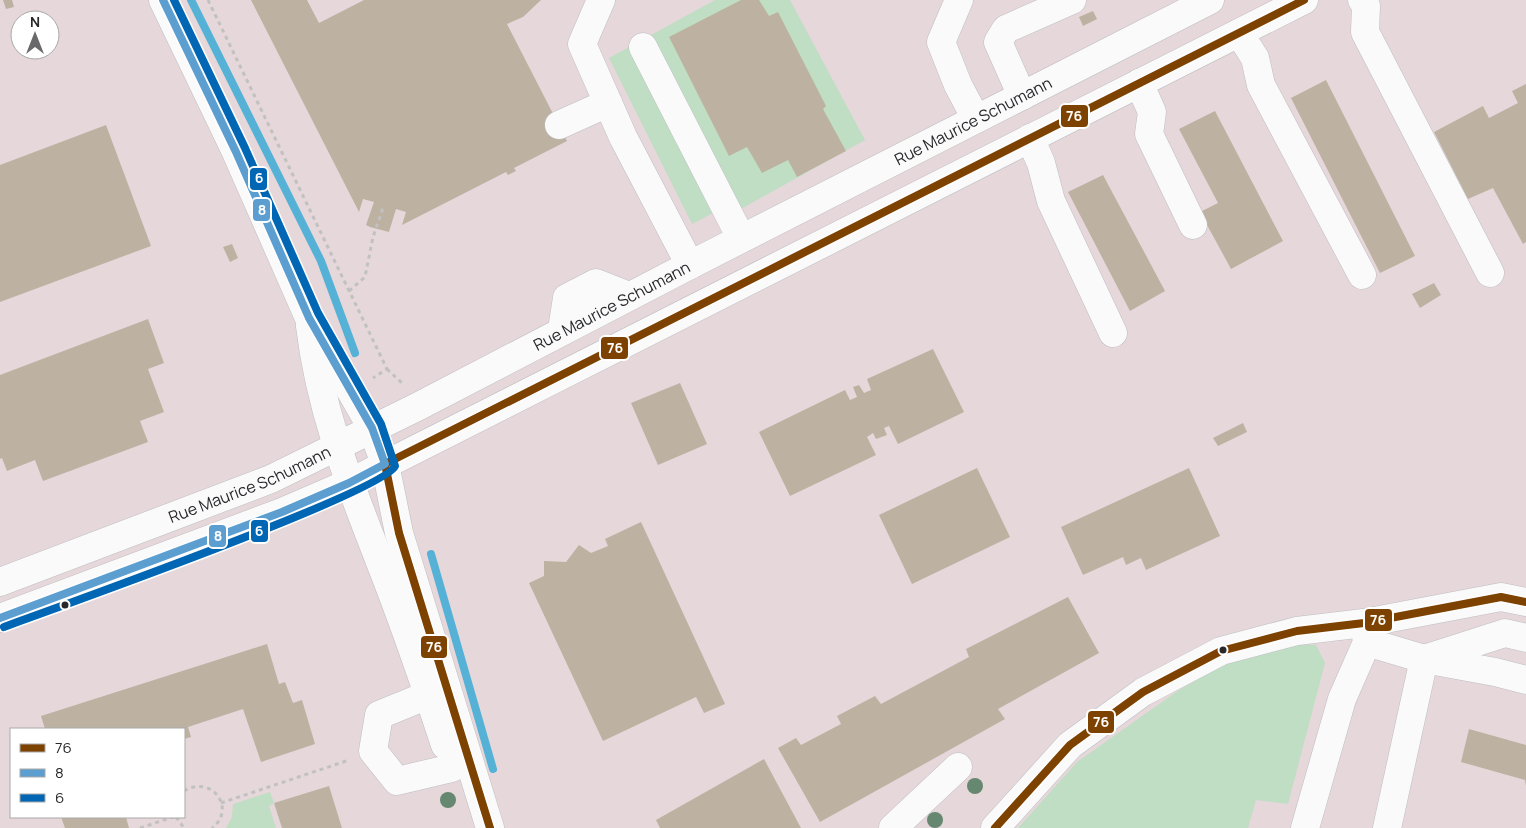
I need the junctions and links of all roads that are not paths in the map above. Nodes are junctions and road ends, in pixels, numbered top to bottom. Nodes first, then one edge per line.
1 (164, 0) edge
2 (601, 0) edge
3 (959, 0) edge
4 (1072, 0) edge
5 (1210, 0) edge
6 (1304, 0) edge
7 (1362, 0) edge
8 (1239, 33) junction
9 (643, 47) dead end
10 (1139, 83) junction
11 (1022, 96) junction
12 (608, 103) junction
13 (976, 119) junction
14 (559, 125) dead end
15 (1030, 138) junction
16 (1193, 225) dead end
17 (741, 238) junction
18 (690, 265) junction
19 (1490, 273) dead end
20 (1362, 274) dead end
21 (309, 318) junction
22 (1113, 333) dead end
23 (372, 428) junction
24 (336, 446) junction
25 (385, 464) junction
26 (350, 483) junction
27 (0, 582) edge
28 (1526, 602) edge
29 (0, 618) edge
30 (1366, 633) junction
31 (1526, 638) edge
32 (1424, 659) junction
33 (1526, 680) edge
34 (428, 695) junction
35 (958, 766) dead end
36 (452, 768) junction
37 (471, 828) edge
38 (490, 828) edge
39 (893, 828) edge
40 (995, 828) edge
41 (1305, 828) edge
42 (1387, 828) edge

1 - 21 main road
2 - 12 main road
3 - 13 main road
4 - 11 main road
5 - 11 main road, Rue Maurice Schumann
6 - 8 main road
7 - 19 main road
8 - 10 main road
8 - 20 main road
9 - 17 main road
10 - 15 main road
10 - 16 main road
11 - 13 main road, Rue Maurice Schumann
12 - 14 main road
12 - 18 main road
13 - 17 main road, Rue Maurice Schumann
15 - 22 main road
15 - 25 main road
17 - 18 main road, Rue Maurice Schumann
18 - 23 main road, Rue Maurice Schumann
21 - 23 main road
21 - 24 main road
23 - 24 main road, Rue Maurice Schumann
23 - 25 main road
24 - 26 main road
24 - 27 main road, Rue Maurice Schumann
25 - 26 main road
25 - 38 main road
26 - 29 main road
26 - 34 main road
28 - 30 main road
30 - 32 main road
30 - 40 main road
30 - 41 main road
31 - 32 main road
32 - 33 main road
32 - 42 main road
34 - 36 main road
34 - 36 main road
35 - 39 main road
36 - 37 main road

